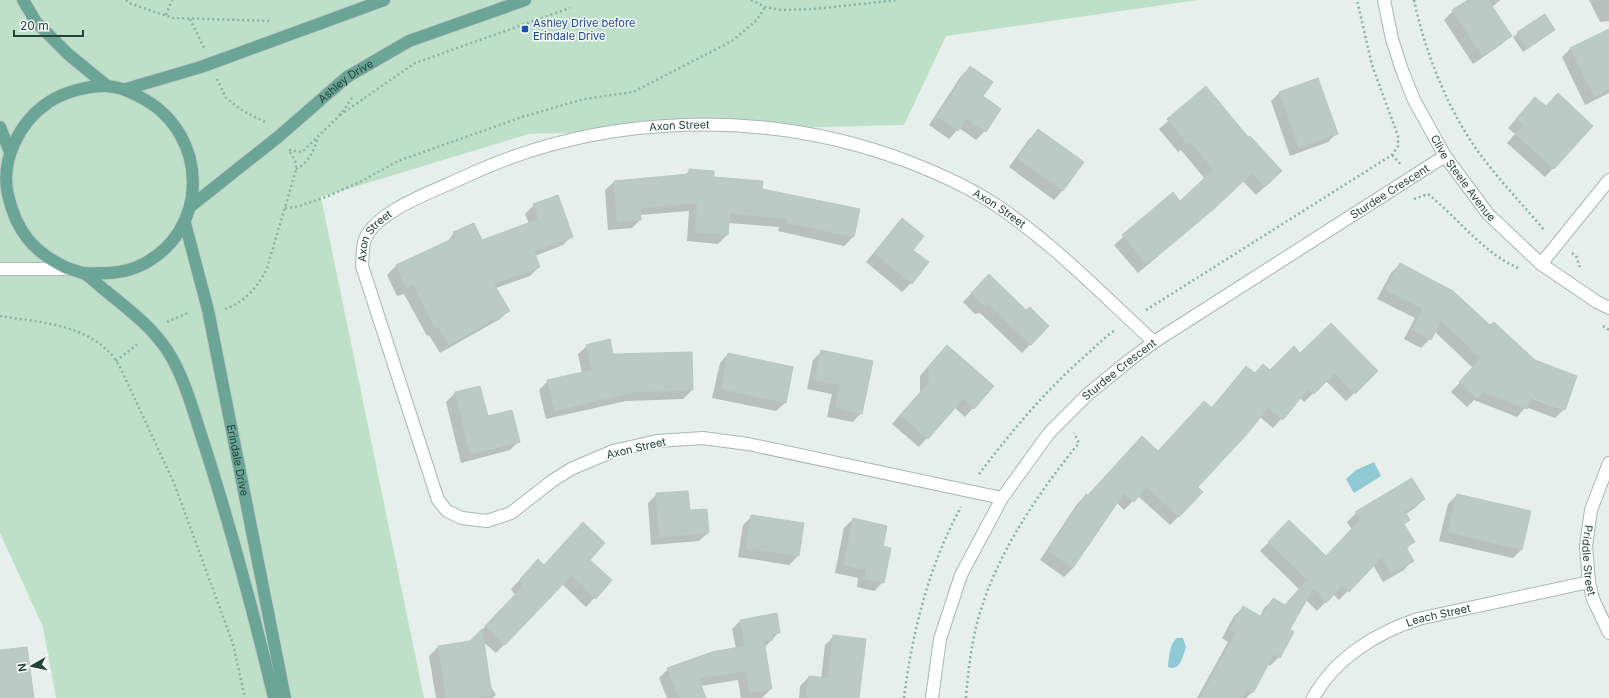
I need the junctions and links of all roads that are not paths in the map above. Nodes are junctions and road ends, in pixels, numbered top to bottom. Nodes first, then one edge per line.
1 (23, 0) edge
2 (384, 0) edge
3 (525, 0) edge
4 (1384, 0) edge
5 (107, 86) junction
6 (126, 90) junction
7 (0, 127) edge
8 (10, 152) junction
9 (1445, 156) junction
10 (3, 168) edge
11 (1609, 180) edge
12 (191, 206) junction
13 (185, 223) junction
14 (1541, 264) junction
15 (0, 269) edge
16 (68, 269) junction
17 (84, 273) junction
18 (1609, 308) edge
19 (1154, 342) junction
20 (1609, 463) edge
21 (1002, 498) junction
22 (1589, 582) junction
23 (1609, 633) edge
24 (274, 698) edge
25 (285, 698) edge
26 (932, 698) edge
27 (1313, 698) edge

1 - 5 main road
2 - 6 main road
3 - 12 main road, Ashley Drive
4 - 9 street, Clive Steele Avenue
5 - 6 main road
5 - 8 main road
6 - 12 main road
7 - 8 main road
8 - 10 main road
9 - 14 street, Clive Steele Avenue
9 - 19 street, Sturdee Crescent
10 - 16 main road
11 - 14 street
12 - 13 main road
13 - 17 main road
13 - 25 main road, Erindale Drive
14 - 18 street, Clive Steele Avenue
15 - 16 street
16 - 17 main road
17 - 24 main road, Erindale Drive
19 - 21 street, Sturdee Crescent
19 - 21 street, Axon Street
20 - 22 street, Priddle Street
21 - 26 street, Sturdee Crescent
22 - 23 street, Priddle Street
22 - 27 street, Leach Street

